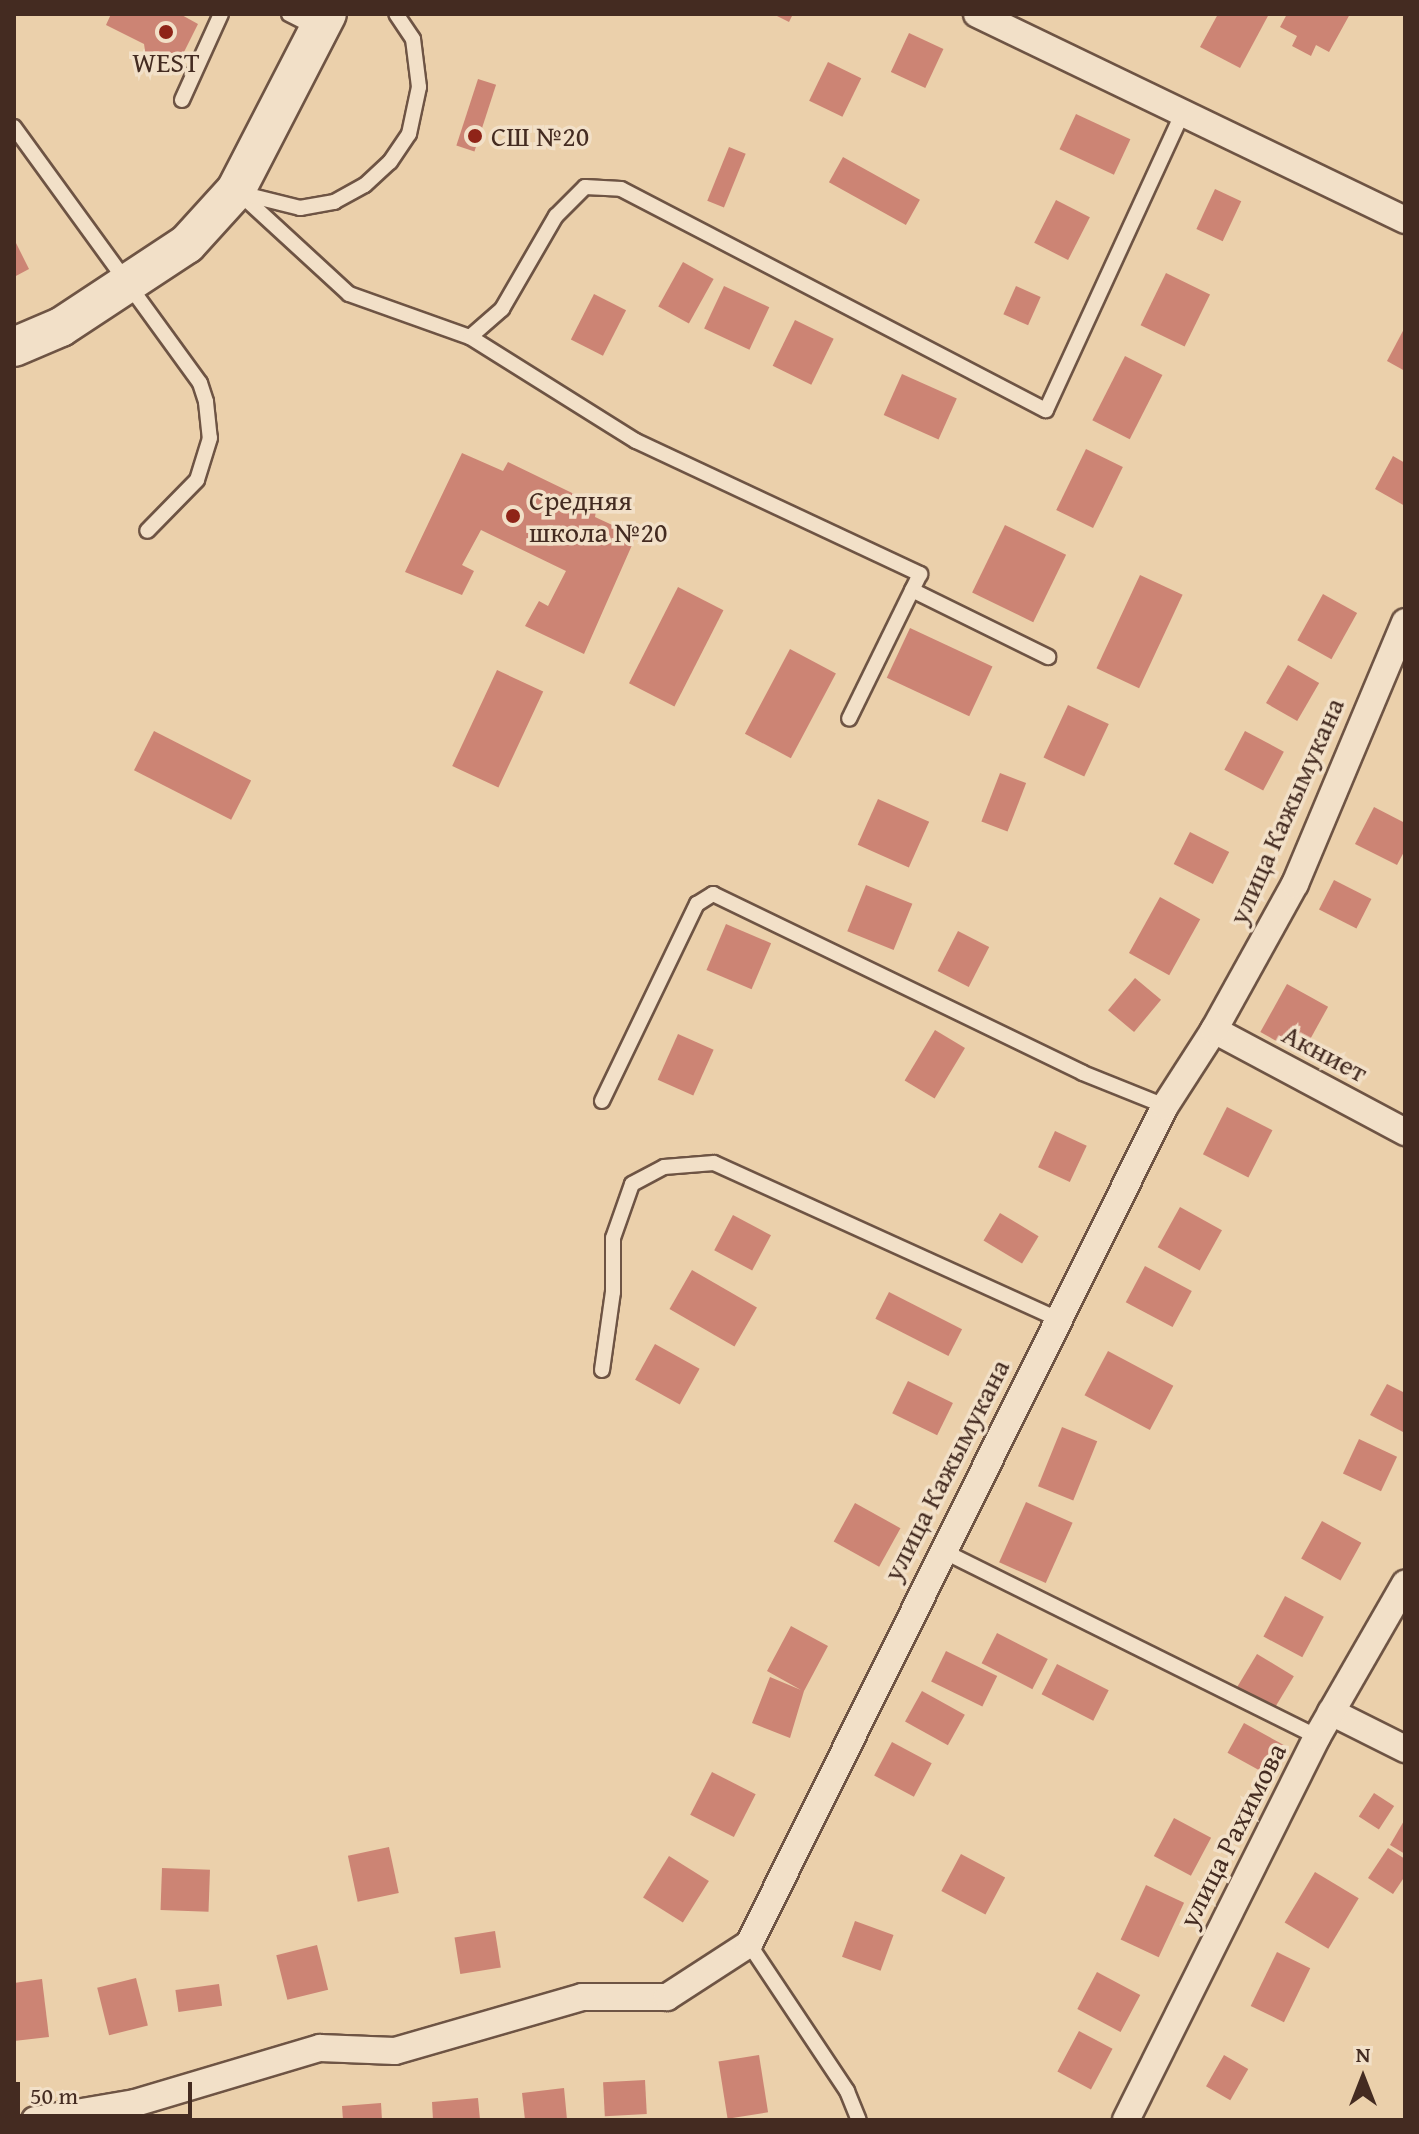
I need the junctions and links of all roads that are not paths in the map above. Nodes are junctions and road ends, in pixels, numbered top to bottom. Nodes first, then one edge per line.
1 (221, 14) edge
2 (396, 14) edge
3 (977, 14) edge
4 (311, 19) edge
5 (182, 100) dead end
6 (1183, 112) junction
7 (14, 127) edge
8 (236, 190) junction
9 (1405, 220) edge
10 (126, 287) junction
11 (470, 337) junction
12 (14, 347) edge
13 (147, 531) dead end
14 (912, 590) junction
15 (1402, 633) edge
16 (1048, 657) dead end
17 (849, 719) dead end
18 (1214, 1030) junction
19 (602, 1101) dead end
20 (1165, 1106) junction
21 (1405, 1132) edge
22 (1058, 1319) junction
23 (602, 1370) dead end
24 (941, 1550) junction
25 (1405, 1584) edge
26 (1331, 1712) junction
27 (1317, 1737) junction
28 (1405, 1749) edge
29 (749, 1944) junction
30 (35, 2120) edge
31 (859, 2120) edge
32 (1126, 2120) edge

1 - 5 lane
2 - 8 lane
3 - 6 street
4 - 8 street
6 - 9 street
6 - 11 lane
7 - 10 lane
8 - 10 street
8 - 11 lane
10 - 12 street
10 - 13 lane
11 - 14 lane
14 - 16 lane
14 - 17 lane
15 - 18 street, улица Кажымукана
18 - 20 street, улица Кажымукана
18 - 21 street, Акниет
19 - 20 lane
20 - 22 street, улица Кажымукана
22 - 23 lane
22 - 24 street, улица Кажымукана
24 - 27 lane
24 - 29 street, улица Кажымукана
25 - 26 street, улица Рахимова
26 - 27 street, улица Рахимова
26 - 28 street
27 - 32 street, улица Рахимова
29 - 30 street
29 - 31 lane

